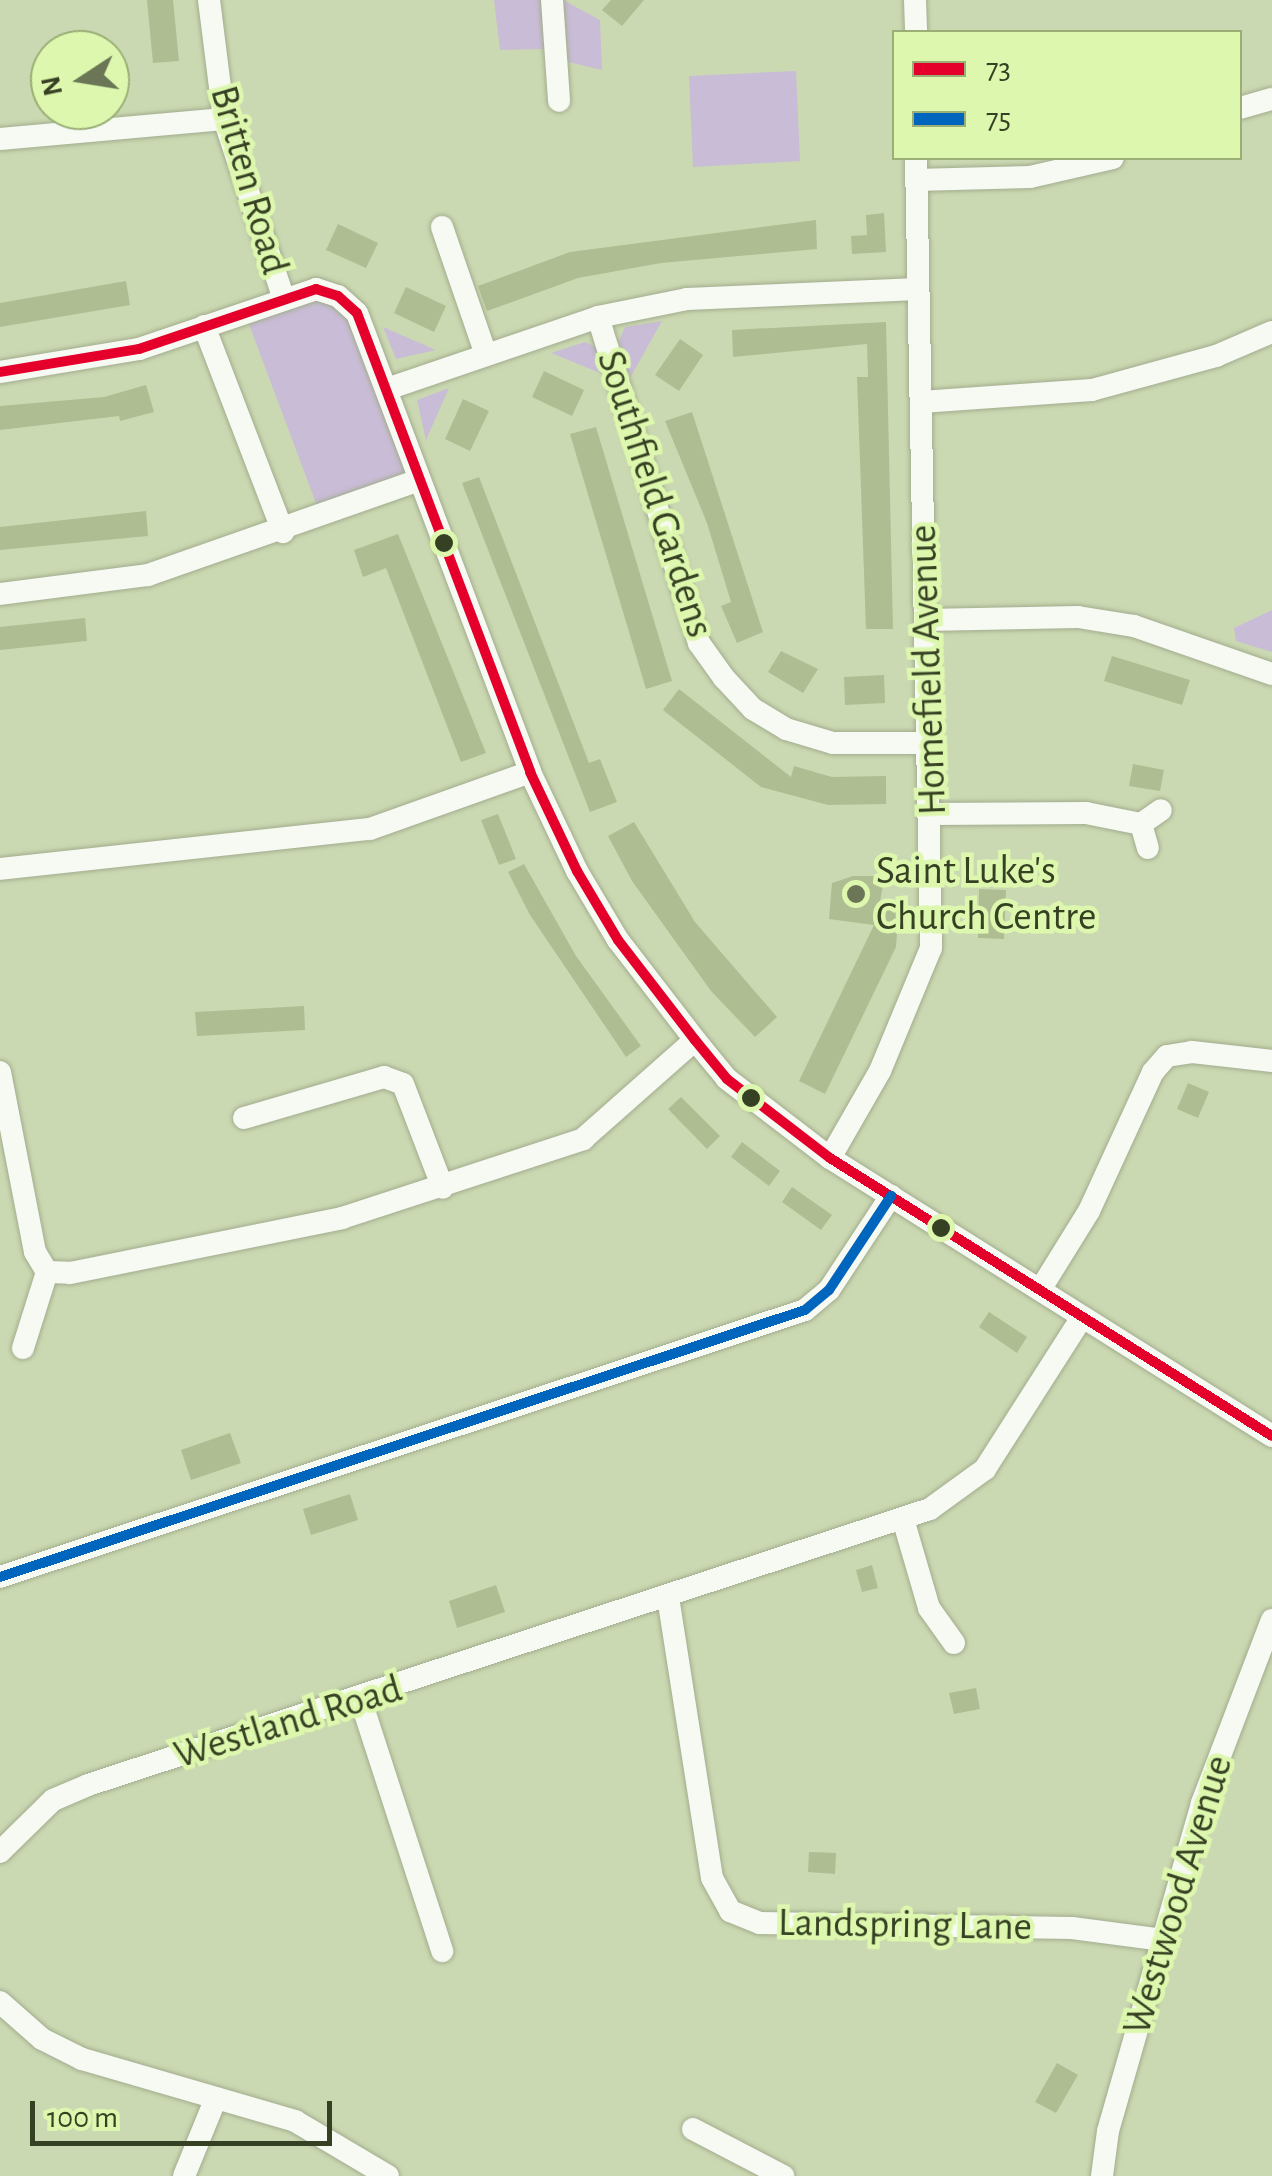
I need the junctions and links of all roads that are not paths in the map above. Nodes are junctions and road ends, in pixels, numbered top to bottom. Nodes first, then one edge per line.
1 (209, 0) edge
2 (552, 0) edge
3 (915, 0) edge
4 (916, 30) edge
5 (1272, 98) edge
6 (558, 101) dead end
7 (1242, 107) edge
8 (224, 118) junction
9 (0, 139) edge
10 (1104, 160) edge
11 (916, 169) edge
12 (442, 227) dead end
13 (918, 289) junction
14 (284, 299) junction
15 (598, 317) junction
16 (204, 326) junction
17 (1272, 332) edge
18 (486, 355) junction
19 (0, 372) edge
20 (388, 389) junction
21 (921, 402) junction
22 (420, 480) junction
23 (283, 532) junction
24 (0, 594) edge
25 (926, 620) junction
26 (1272, 674) edge
27 (931, 743) junction
28 (530, 772) junction
29 (1161, 810) dead end
30 (932, 814) junction
31 (1141, 824) junction
32 (1148, 848) dead end
33 (0, 869) edge
34 (695, 1040) junction
35 (1272, 1062) edge
36 (0, 1072) edge
37 (244, 1118) dead end
38 (830, 1158) junction
39 (444, 1188) junction
40 (892, 1196) junction
41 (47, 1272) junction
42 (1040, 1290) junction
43 (1081, 1319) junction
44 (22, 1348) dead end
45 (1272, 1436) edge
46 (902, 1519) junction
47 (0, 1577) edge
48 (668, 1597) junction
49 (1272, 1620) edge
50 (954, 1643) dead end
51 (361, 1700) junction
52 (0, 1852) edge
53 (1163, 1940) junction
54 (442, 1951) dead end
55 (0, 2002) edge
56 (216, 2098) junction
57 (692, 2129) dead end
58 (184, 2176) edge
59 (388, 2176) edge
60 (783, 2176) edge
61 (1102, 2176) edge

1 - 8 street, Britten Road
2 - 6 street
3 - 4 street
5 - 7 street
8 - 9 street
8 - 14 street, Britten Road
10 - 11 street
11 - 13 street, Homefield Avenue
12 - 18 street
13 - 15 street
13 - 21 street, Homefield Avenue
14 - 16 street
14 - 20 street
15 - 18 street
15 - 27 street, Southfield Gardens
16 - 19 street
16 - 23 street
17 - 21 street
18 - 20 street
20 - 22 street
21 - 25 street, Homefield Avenue
22 - 23 street
22 - 28 street
23 - 24 street
25 - 26 street
25 - 27 street, Homefield Avenue
27 - 30 street, Homefield Avenue
28 - 33 street
28 - 34 street
29 - 31 street
30 - 31 street
30 - 38 street, Homefield Avenue
31 - 32 street
34 - 38 street
34 - 39 street
35 - 42 street
36 - 41 street
37 - 39 street
38 - 40 street
39 - 41 street
40 - 42 street
40 - 47 street
41 - 44 street
42 - 43 street
43 - 45 street
43 - 46 street, Westland Road
46 - 48 street, Westland Road
46 - 50 street
48 - 51 street, Westland Road
48 - 53 street, Landspring Lane
49 - 53 street, Westwood Avenue
51 - 52 street, Westland Road
51 - 54 street
53 - 61 street, Westwood Avenue
55 - 56 street
56 - 58 street
56 - 59 street
57 - 60 street

